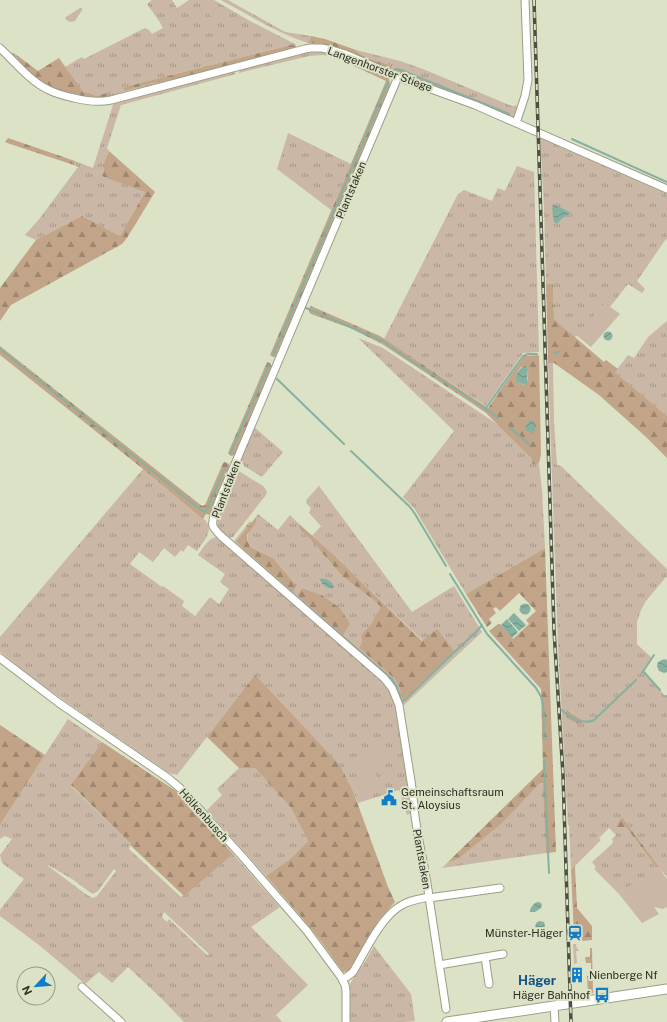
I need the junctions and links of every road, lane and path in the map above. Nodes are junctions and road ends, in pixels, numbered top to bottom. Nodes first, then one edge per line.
1 (525, 0) edge
2 (0, 48) edge
3 (398, 77) junction
4 (516, 123) junction
5 (667, 189) edge
6 (0, 658) edge
7 (500, 888) dead end
8 (429, 898) junction
9 (503, 954) dead end
10 (485, 957) junction
11 (439, 965) junction
12 (343, 980) junction
13 (489, 984) dead end
14 (82, 987) dead end
15 (667, 989) edge
16 (554, 1006) junction
17 (446, 1009) dead end
18 (120, 1022) edge
19 (346, 1022) edge
20 (447, 1022) edge
21 (555, 1022) edge

1 - 4 street
2 - 3 street, Langenhorster Stiege
3 - 4 street, Langenhorster Stiege
3 - 8 street, Plantstaken
4 - 5 street, Langenhorster Stiege
6 - 12 street, Hölkenbusch
7 - 8 street, Plantstaken
8 - 11 street, Plantstaken
8 - 12 street, Plantstaken
9 - 10 street
10 - 11 street
10 - 13 street
11 - 17 street, Plantstaken
12 - 19 street, Hölkenbusch
14 - 18 street
15 - 16 main road
16 - 20 main road
16 - 21 street

